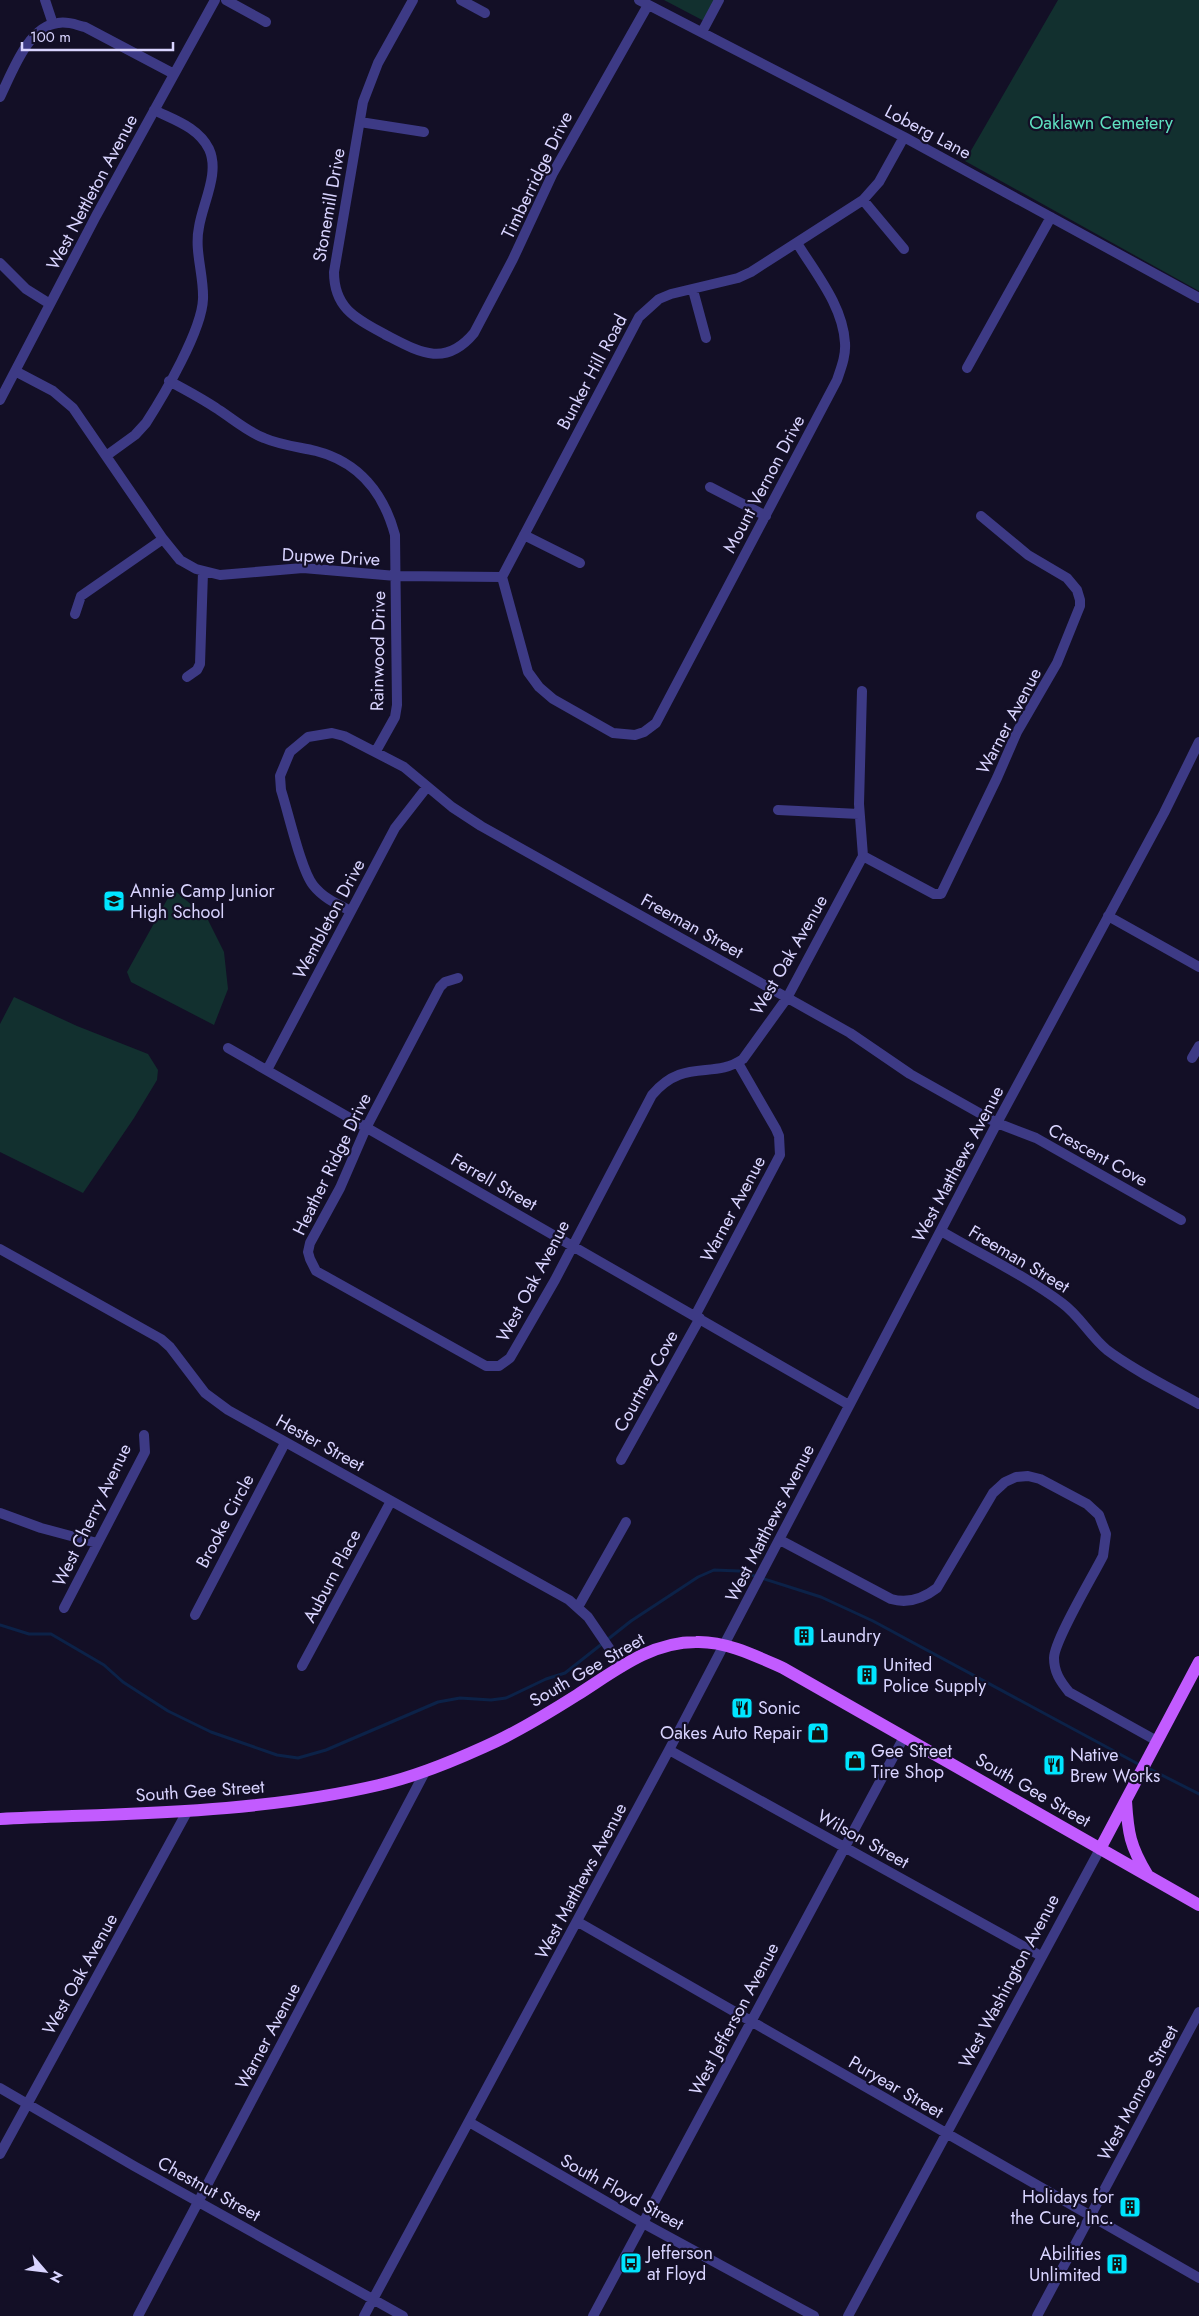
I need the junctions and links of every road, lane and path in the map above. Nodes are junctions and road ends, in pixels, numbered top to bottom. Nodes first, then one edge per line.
1 (45, 0) edge
2 (215, 0) edge
3 (226, 0) edge
4 (413, 0) edge
5 (460, 0) edge
6 (719, 0) edge
7 (643, 2) edge
8 (485, 13) dead end
9 (266, 22) dead end
10 (53, 24) junction
11 (702, 32) junction
12 (174, 74) junction
13 (0, 97) edge
14 (154, 110) junction
15 (360, 122) junction
16 (424, 132) dead end
17 (904, 137) junction
18 (863, 200) junction
19 (1051, 217) junction
20 (798, 243) junction
21 (904, 249) dead end
22 (0, 263) edge
23 (693, 290) junction
24 (1199, 298) edge
25 (50, 304) junction
26 (706, 338) dead end
27 (449, 352) joint
28 (968, 368) dead end
29 (15, 371) junction
30 (169, 381) junction
31 (0, 400) edge
32 (106, 456) junction
33 (710, 487) dead end
34 (766, 516) junction
35 (981, 516) dead end
36 (524, 535) junction
37 (163, 539) junction
38 (580, 564) dead end
39 (203, 572) junction
40 (396, 576) junction
41 (502, 577) junction
42 (76, 614) dead end
43 (187, 677) dead end
44 (862, 691) dead end
45 (1199, 742) edge
46 (376, 751) junction
47 (427, 787) junction
48 (778, 810) dead end
49 (859, 814) junction
50 (863, 856) junction
51 (351, 911) junction
52 (1108, 916) junction
53 (1199, 967) edge
54 (458, 978) dead end
55 (787, 998) junction
56 (1199, 1046) edge
57 (228, 1048) dead end
58 (1192, 1058) dead end
59 (738, 1063) junction
60 (267, 1070) junction
61 (997, 1123) junction
62 (366, 1128) junction
63 (1182, 1220) dead end
64 (941, 1231) junction
65 (571, 1245) junction
66 (0, 1249) edge
67 (698, 1317) junction
68 (498, 1366) joint
69 (1199, 1404) edge
70 (849, 1405) junction
71 (144, 1435) dead end
72 (285, 1442) junction
73 (621, 1460) dead end
74 (390, 1501) junction
75 (0, 1513) edge
76 (626, 1522) dead end
77 (780, 1540) junction
78 (98, 1543) junction
79 (578, 1607) junction
80 (64, 1608) dead end
81 (194, 1615) dead end
82 (724, 1645) junction
83 (1199, 1662) edge
84 (302, 1666) dead end
85 (622, 1667) junction
86 (904, 1737) junction
87 (1155, 1745) junction
88 (669, 1750) junction
89 (426, 1770) junction
90 (1126, 1800) junction
91 (188, 1810) junction
92 (0, 1819) edge
93 (844, 1846) junction
94 (1100, 1849) junction
95 (1148, 1876) junction
96 (1199, 1904) edge
97 (578, 1922) junction
98 (1042, 1956) junction
99 (1199, 2012) edge
100 (750, 2022) junction
101 (0, 2088) edge
102 (28, 2103) junction
103 (468, 2122) junction
104 (947, 2134) junction
105 (0, 2154) edge
106 (200, 2202) junction
107 (1092, 2216) junction
108 (643, 2223) junction
109 (1199, 2278) edge
110 (373, 2299) junction
111 (138, 2316) edge
112 (364, 2316) edge
113 (403, 2316) edge
114 (593, 2316) edge
115 (814, 2316) edge
116 (848, 2316) edge
117 (1037, 2316) edge

1 - 10 street
2 - 12 street, West Nettleton Avenue
3 - 9 street
4 - 15 street, Stonemill Drive
5 - 8 street
6 - 11 street
7 - 11 street, Loberg Lane
7 - 27 street, Timberridge Drive
10 - 12 street
10 - 13 street
11 - 17 street, Loberg Lane
12 - 14 street, West Nettleton Avenue
14 - 25 street, West Nettleton Avenue
14 - 30 street
15 - 16 street
15 - 27 street, Stonemill Drive
17 - 18 street, Bunker Hill Road
17 - 19 street, Loberg Lane
18 - 20 street, Bunker Hill Road
18 - 21 street
19 - 24 street, Loberg Lane
19 - 28 street
20 - 23 street, Bunker Hill Road
20 - 34 street, Mount Vernon Drive
22 - 25 street
23 - 26 street
23 - 36 street, Bunker Hill Road
25 - 29 street, West Nettleton Avenue
29 - 31 street, West Nettleton Avenue
29 - 32 street, Dupwe Drive
30 - 32 street
30 - 40 street, Rainwood Drive
32 - 37 street, Dupwe Drive
33 - 34 street
34 - 41 street, Mount Vernon Drive
35 - 50 street, Warner Avenue
36 - 38 street
36 - 41 street, Bunker Hill Road
37 - 39 street, Dupwe Drive
37 - 42 street
39 - 40 street, Dupwe Drive
39 - 43 street
40 - 41 street, Dupwe Drive
40 - 46 street, Rainwood Drive
44 - 49 street
45 - 52 street, West Matthews Avenue
46 - 47 street, Freeman Street
46 - 51 street, Freeman Street
47 - 51 street, Wembleton Drive
47 - 55 street, Freeman Street
48 - 49 street
49 - 50 street
50 - 55 street, West Oak Avenue
51 - 60 street, Wembleton Drive
52 - 53 street
52 - 61 street, West Matthews Avenue
54 - 62 street, Heather Ridge Drive
55 - 59 street, West Oak Avenue
55 - 61 street, Freeman Street
56 - 58 street
57 - 60 street, Ferrell Street
59 - 65 street, West Oak Avenue
59 - 67 street, Warner Avenue
60 - 62 street, Ferrell Street
61 - 63 street, Crescent Cove
61 - 64 street, West Matthews Avenue
62 - 65 street, Ferrell Street
62 - 68 street, Heather Ridge Drive
64 - 69 street, Freeman Street
64 - 70 street, West Matthews Avenue
65 - 67 street, Ferrell Street
65 - 68 street, West Oak Avenue
66 - 72 street, Hester Street
67 - 70 street, Ferrell Street
67 - 73 street, Courtney Cove
70 - 77 street, West Matthews Avenue
71 - 78 street, West Cherry Avenue
72 - 74 street, Hester Street
72 - 81 street, Brooke Circle
74 - 79 street, Hester Street
74 - 84 street, Auburn Place
75 - 78 street
76 - 79 street
77 - 82 street, West Matthews Avenue
77 - 87 street
78 - 80 street, West Cherry Avenue
79 - 85 street, Hester Street
82 - 85 main road, South Gee Street
82 - 86 main road, South Gee Street
82 - 88 street, West Matthews Avenue
83 - 87 main road, West Washington Avenue
85 - 89 main road, South Gee Street
86 - 93 street, West Jefferson Avenue
86 - 94 main road, South Gee Street
87 - 90 main road, West Washington Avenue
88 - 93 street, Wilson Street
88 - 97 street, West Matthews Avenue
89 - 91 main road, South Gee Street
89 - 106 street, Warner Avenue
90 - 94 main road, West Washington Avenue
90 - 95 main road
91 - 92 main road, South Gee Street
91 - 102 street, West Oak Avenue
93 - 98 street, Wilson Street
93 - 100 street, West Jefferson Avenue
94 - 95 main road, South Gee Street
94 - 98 street, West Washington Avenue
95 - 96 main road, South Gee Street
97 - 100 street, Puryear Street
97 - 103 street, West Matthews Avenue
98 - 104 street, West Washington Avenue
99 - 107 street, West Monroe Street
100 - 104 street, Puryear Street
100 - 108 street, West Jefferson Avenue
101 - 102 street, Chestnut Street
102 - 105 street, West Oak Avenue
102 - 106 street, Chestnut Street
103 - 108 street, South Floyd Street
103 - 110 street, West Matthews Avenue
104 - 107 street, Puryear Street
104 - 116 street, West Washington Avenue
106 - 110 street, Chestnut Street
106 - 111 street, Warner Avenue
107 - 109 street, Puryear Street
107 - 117 street, West Monroe Street
108 - 114 street, West Jefferson Avenue
108 - 115 street, South Floyd Street
110 - 112 street, West Matthews Avenue
110 - 113 street, Chestnut Street

